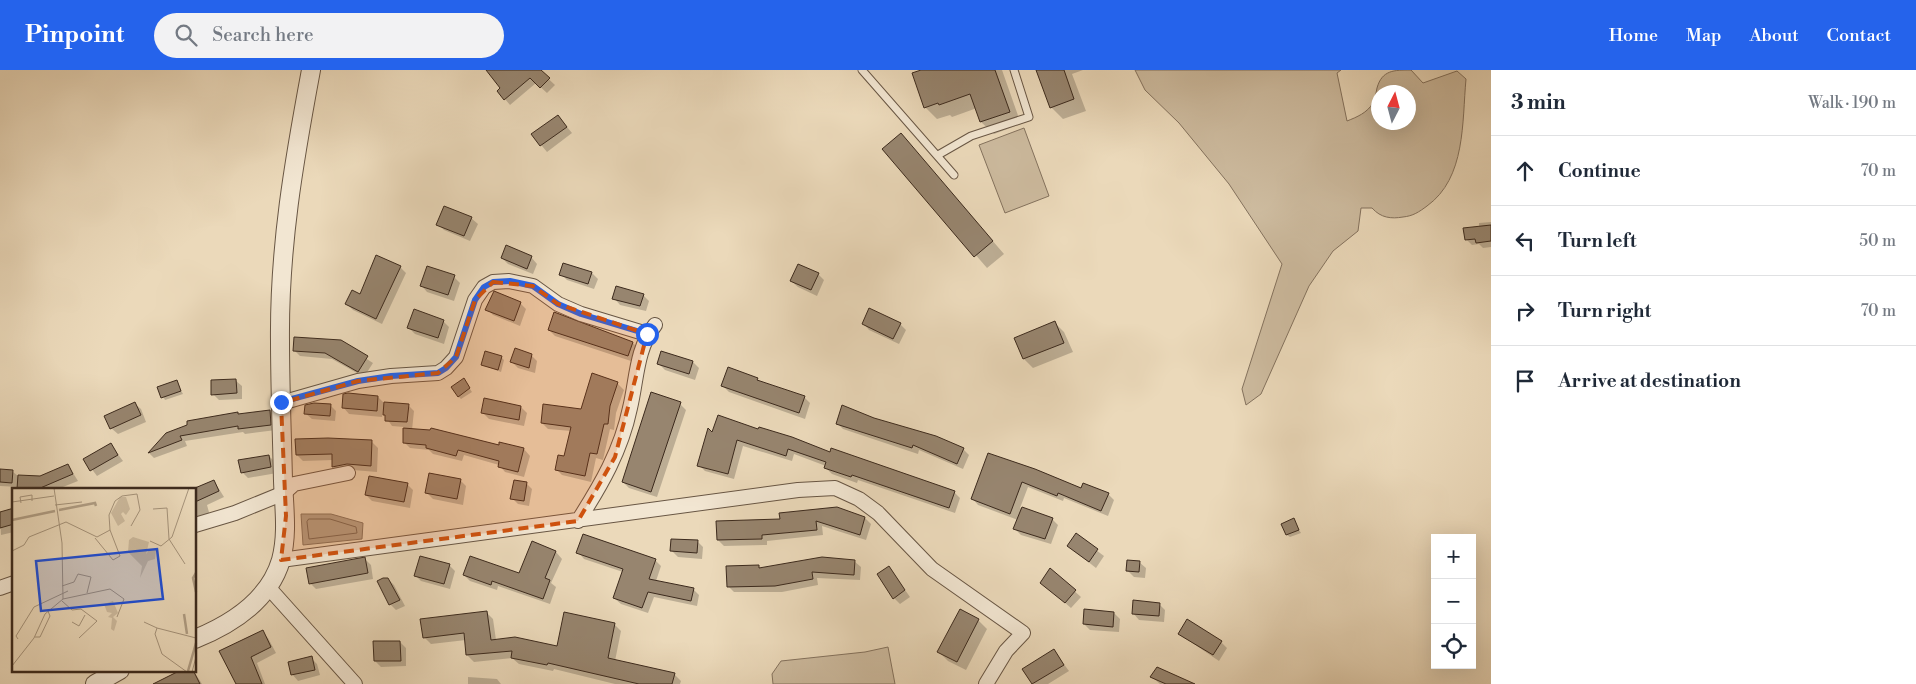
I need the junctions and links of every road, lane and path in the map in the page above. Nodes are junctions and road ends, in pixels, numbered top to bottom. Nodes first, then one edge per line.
1 (311, 70) edge
2 (862, 70) edge
3 (1014, 70) edge
4 (938, 155) junction
5 (954, 175) dead end
6 (281, 402) junction
7 (348, 473) dead end
8 (284, 493) junction
9 (578, 521) junction
10 (196, 525) edge
11 (281, 560) junction
12 (12, 584) edge
13 (0, 588) edge
14 (269, 588) junction
15 (196, 638) edge
16 (116, 672) edge
17 (95, 684) edge
18 (355, 684) edge
19 (986, 684) edge

1 - 6 street
2 - 4 lane
3 - 4 lane
4 - 5 lane
6 - 8 street
6 - 9 street
7 - 8 street
8 - 10 street
8 - 11 street
9 - 11 street
9 - 19 street
11 - 14 street
12 - 13 street
14 - 15 street
14 - 18 street
16 - 17 street

